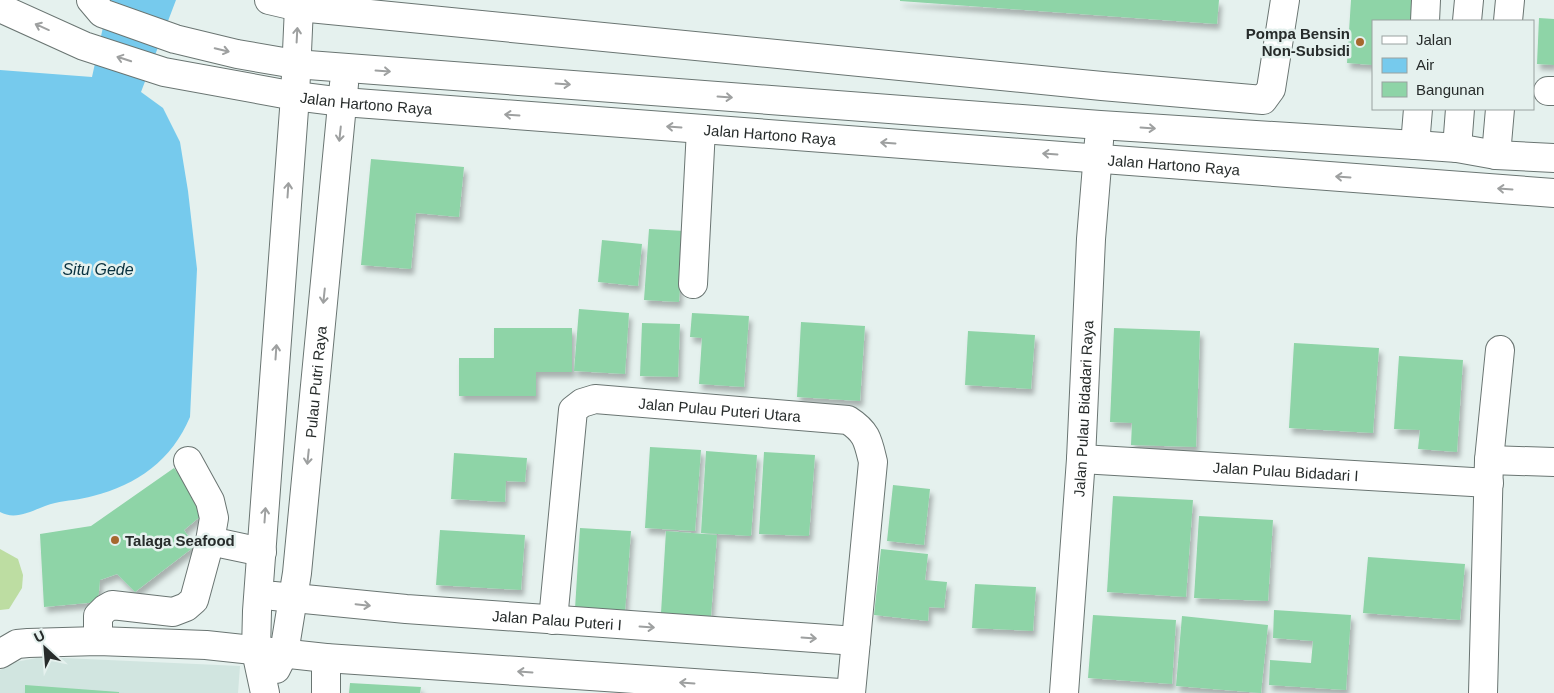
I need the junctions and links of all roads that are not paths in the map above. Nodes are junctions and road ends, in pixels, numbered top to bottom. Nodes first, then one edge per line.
1 (269, 0) edge
2 (1285, 0) edge
3 (1426, 0) edge
4 (1469, 0) edge
5 (1510, 0) edge
6 (96, 7) edge
7 (299, 7) junction
8 (0, 8) edge
9 (1425, 20) edge
10 (1467, 20) edge
11 (1508, 20) edge
12 (295, 64) junction
13 (345, 68) junction
14 (295, 96) junction
15 (1263, 100) junction
16 (343, 102) junction
17 (1418, 110) edge
18 (1460, 110) edge
19 (1500, 110) edge
20 (1100, 125) junction
21 (701, 129) junction
22 (1259, 135) junction
23 (1415, 145) junction
24 (1457, 148) junction
25 (1496, 155) junction
26 (1099, 158) junction
27 (1554, 158) edge
28 (1554, 193) edge
29 (693, 284) dead end
30 (1500, 350) dead end
31 (1081, 459) junction
32 (188, 461) dead end
33 (1554, 462) edge
34 (1489, 471) junction
35 (210, 541) junction
36 (262, 552) junction
37 (259, 594) junction
38 (293, 598) junction
39 (553, 620) junction
40 (98, 641) junction
41 (856, 642) junction
42 (256, 650) junction
43 (284, 653) junction
44 (0, 654) edge
45 (326, 658) junction
46 (265, 691) edge
47 (326, 693) edge
48 (840, 693) edge
49 (851, 693) edge
50 (1064, 693) edge
51 (1482, 693) edge

1 - 7 street
2 - 15 street
3 - 9 street
4 - 10 street
5 - 11 street
6 -> 12 street
12 -> 7 street, Pulau Putri Raya
7 - 15 street
14 -> 8 street, Jalan Hartono Raya
12 - 13 street
12 - 14 street, Pulau Putri Raya
13 - 16 street, Pulau Putri Raya
13 -> 20 street
14 - 16 street, Jalan Hartono Raya
36 -> 14 street, Pulau Putri Raya
15 - 22 street
21 -> 16 street, Jalan Hartono Raya
16 -> 38 street, Pulau Putri Raya
17 - 23 street
18 - 24 street
19 - 25 street
20 -> 22 street
20 - 26 street, Jalan Pulau Bidadari Raya
26 -> 21 street, Jalan Hartono Raya
21 - 29 street
22 - 23 street
23 - 24 street
24 - 25 street
25 - 27 street
28 -> 26 street, Jalan Hartono Raya
26 - 31 street, Jalan Pulau Bidadari Raya
30 - 34 street
31 - 34 street, Jalan Pulau Bidadari I
31 - 50 street, Jalan Pulau Bidadari Raya
32 - 35 street
33 - 34 street, Jalan Pulau Bidadari I
34 - 51 street
35 - 36 street
35 - 40 street
36 - 37 street, Pulau Putri Raya
37 - 38 street, Jalan Palau Puteri I
37 - 42 street, Pulau Putri Raya
38 -> 39 street, Jalan Palau Puteri I
38 - 43 street, Pulau Putri Raya
39 -> 41 street, Jalan Palau Puteri I
39 - 41 street, Jalan Pulau Puteri Utara
40 - 42 street
40 - 44 street
41 - 49 street
42 - 43 street
42 - 46 street, Pulau Putri Raya
43 - 45 street
43 - 46 street, Pulau Putri Raya
45 - 47 street
48 -> 45 street

